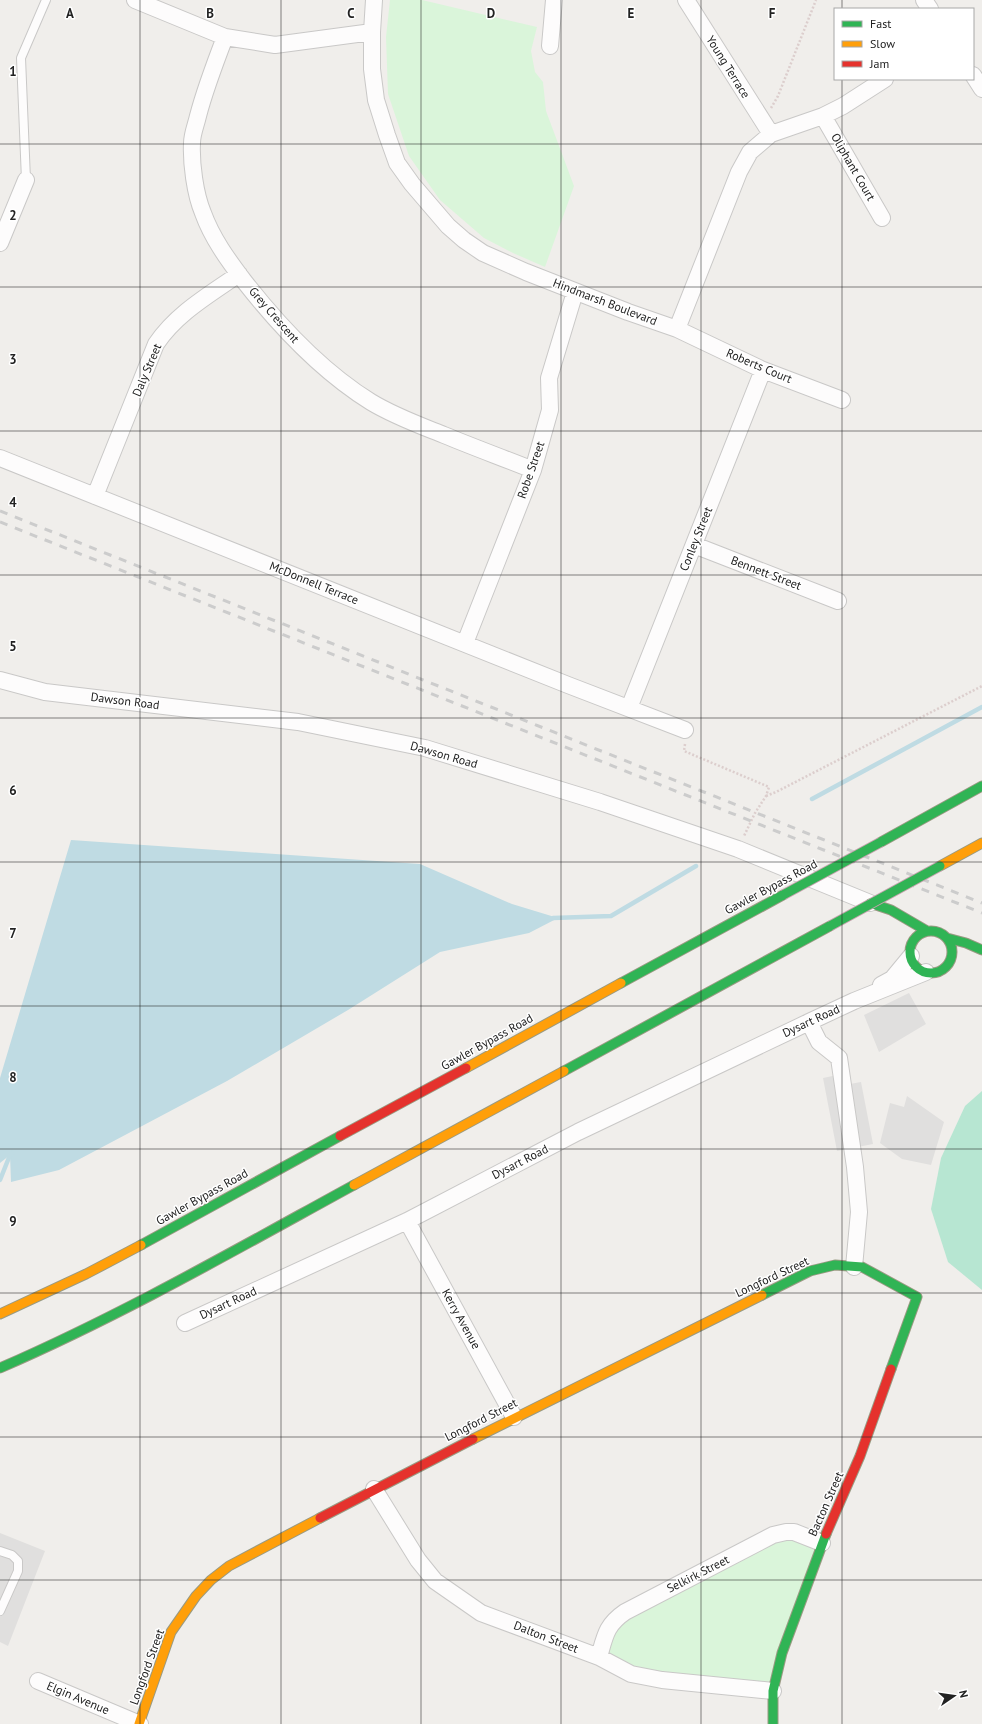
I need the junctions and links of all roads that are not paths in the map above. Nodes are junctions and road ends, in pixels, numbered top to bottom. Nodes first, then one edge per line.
1 (46, 0) edge
2 (135, 0) edge
3 (374, 0) edge
4 (554, 0) edge
5 (686, 0) edge
6 (372, 32) junction
7 (225, 37) junction
8 (550, 46) dead end
9 (974, 77) edge
10 (883, 80) edge
11 (982, 89) edge
12 (823, 116) junction
13 (770, 134) junction
14 (26, 180) joint
15 (882, 218) dead end
16 (0, 243) edge
17 (239, 274) junction
18 (575, 292) junction
19 (677, 329) junction
20 (763, 370) junction
21 (842, 400) dead end
22 (0, 458) edge
23 (533, 470) junction
24 (95, 496) junction
25 (694, 545) junction
26 (838, 601) dead end
27 (465, 644) junction
28 (0, 680) edge
29 (629, 708) junction
30 (685, 730) road end
31 (982, 786) edge
32 (982, 843) edge
33 (870, 903) junction
34 (885, 918) dead end
35 (927, 931) junction
36 (947, 938) junction
37 (905, 941) dead end
38 (982, 950) edge
39 (910, 953) junction
40 (926, 972) junction
41 (854, 1001) junction
42 (809, 1022) junction
43 (407, 1221) junction
44 (854, 1267) junction
45 (917, 1297) joint
46 (0, 1314) edge
47 (185, 1323) dead end
48 (0, 1368) edge
49 (514, 1416) junction
50 (374, 1489) junction
51 (822, 1543) junction
52 (0, 1551) edge
53 (0, 1611) edge
54 (599, 1657) junction
55 (38, 1681) dead end
56 (773, 1692) junction
57 (139, 1724) edge
58 (773, 1724) edge

1 - 14 lane
2 - 7 street
3 - 6 street, Hindmarsh Boulevard
4 - 8 street
5 - 13 street, Young Terrace
6 - 7 street
6 - 18 street, Hindmarsh Boulevard
7 - 17 street, Grey Crescent
9 - 11 street
10 - 12 street
12 - 13 street
12 - 15 street, Oliphant Court
13 - 19 street
14 - 16 street
17 - 23 street, Grey Crescent
17 - 24 street, Daly Street
18 - 19 street, Hindmarsh Boulevard
18 - 23 street, Robe Street
19 - 20 street, Roberts Court
20 - 21 street, Roberts Court
20 - 25 street, Conley Street
22 - 24 street, McDonnell Terrace
23 - 27 street, Robe Street
24 - 27 street, McDonnell Terrace
25 - 26 street, Bennett Street
25 - 29 street, Conley Street
27 - 29 street, McDonnell Terrace
28 - 33 street, Dawson Road
29 - 30 street, McDonnell Terrace
31 - 46 main road, Gawler Bypass Road, bridge
32 - 48 main road, bridge
33 - 34 main road, Dawson Road
33 - 35 main road, Dawson Road
35 - 36 main road
35 - 39 main road
36 - 38 main road
36 - 40 main road
37 - 39 main road
39 - 40 main road
39 - 41 street, Dysart Road
40 - 41 street, Dysart Road
41 - 42 street, Dysart Road
42 - 43 street, Dysart Road
42 - 44 street
43 - 47 street, Dysart Road
43 - 49 street, Kerry Avenue
44 - 45 main road, Longford Street
44 - 49 main road, Longford Street
45 - 51 main road, Bacton Street
49 - 50 main road, Longford Street
50 - 54 street, Dalton Street
50 - 57 main road, Longford Street
51 - 54 street, Selkirk Street
51 - 56 main road, Bacton Street
52 - 53 lane
54 - 56 street, Dalton Street
55 - 57 street, Elgin Avenue
56 - 58 main road, Bacton Street

